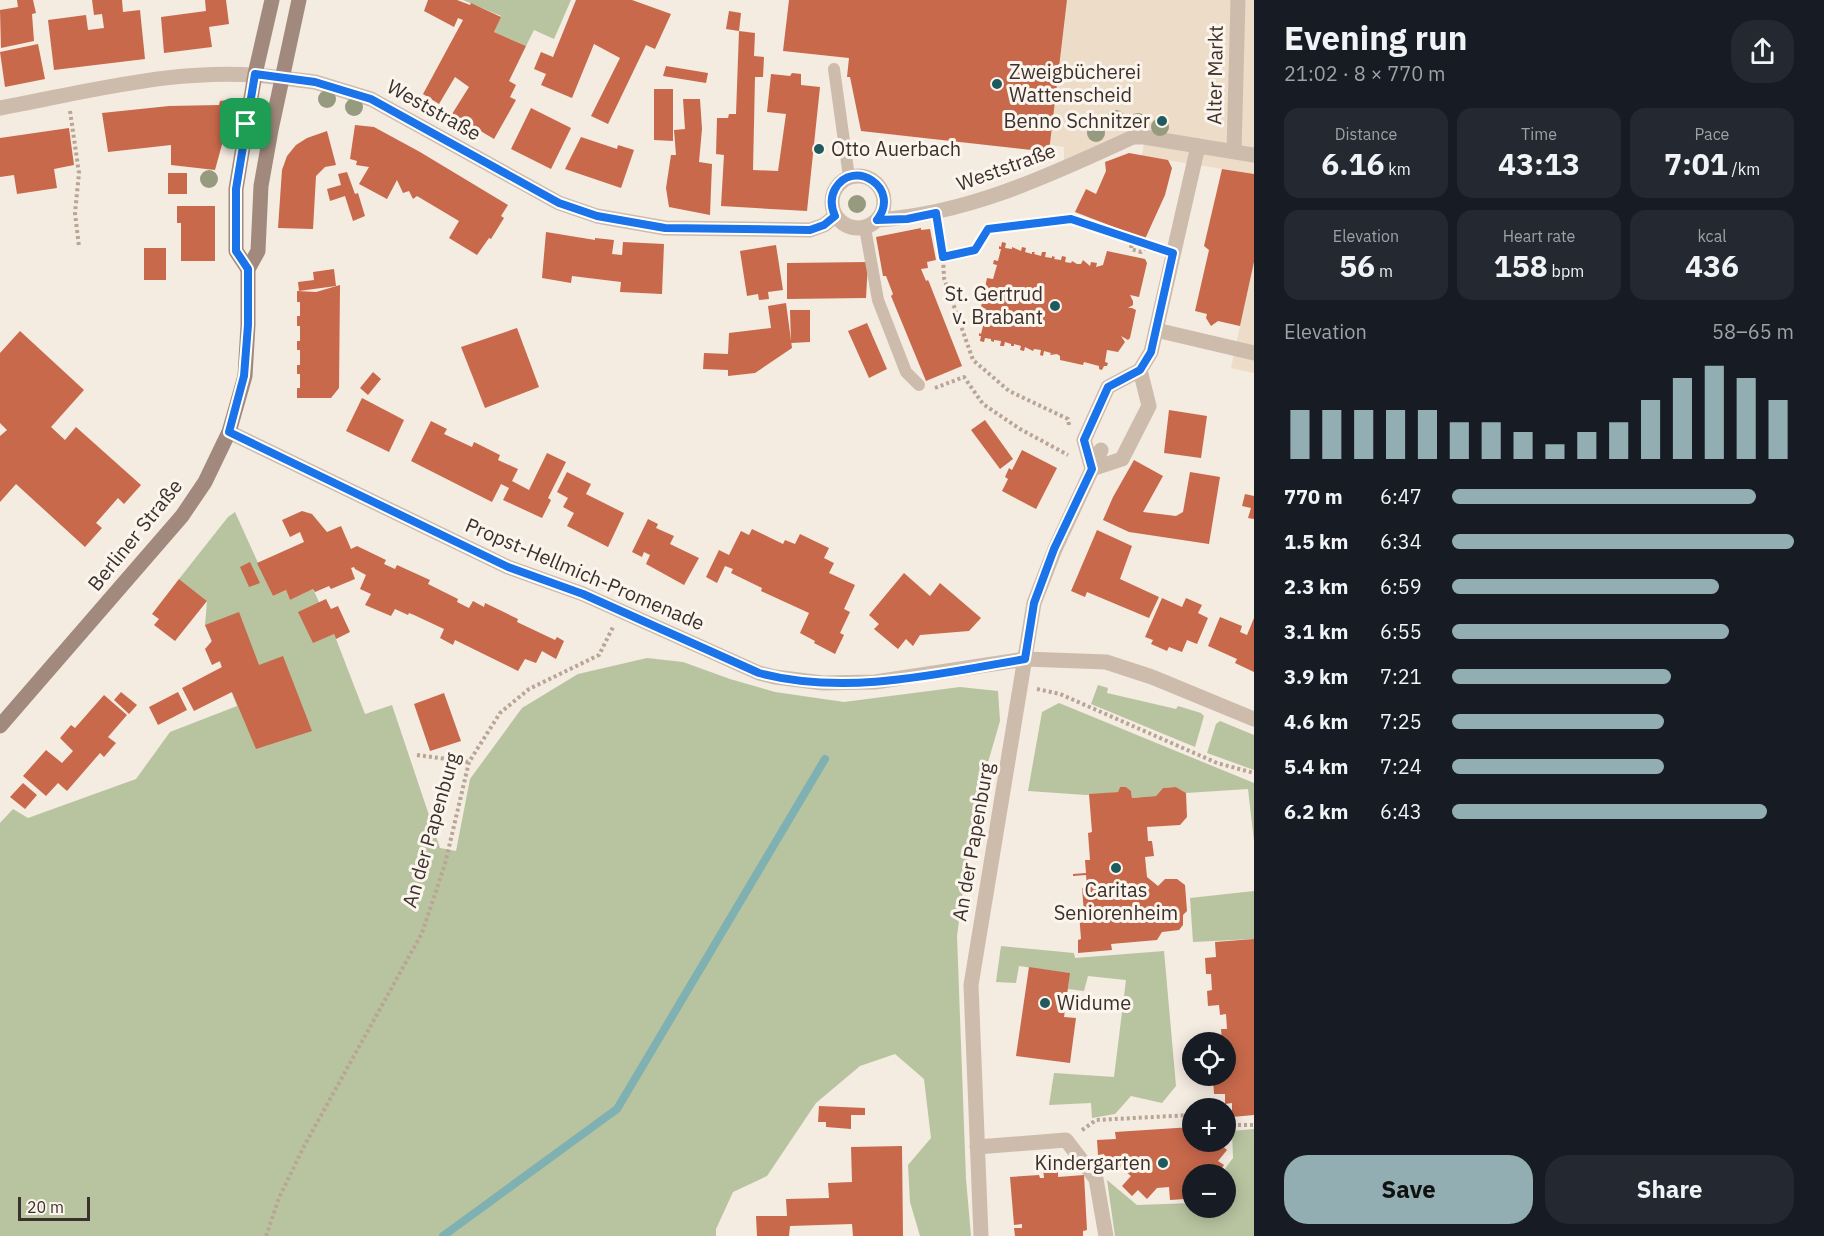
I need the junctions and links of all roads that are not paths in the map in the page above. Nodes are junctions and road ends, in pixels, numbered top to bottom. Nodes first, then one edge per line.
1 (272, 0) edge
2 (299, 0) edge
3 (1238, 0) edge
4 (834, 69) dead end
5 (255, 74) junction
6 (282, 78) junction
7 (0, 108) edge
8 (1198, 146) junction
9 (1234, 151) junction
10 (1254, 155) edge
11 (849, 177) junction
12 (835, 216) junction
13 (871, 224) junction
14 (248, 269) junction
15 (1156, 330) junction
16 (1254, 353) edge
17 (1140, 370) junction
18 (918, 385) road end
19 (229, 432) junction
20 (1101, 450) dead end
21 (1092, 469) junction
22 (1025, 659) junction
23 (1254, 719) edge
24 (0, 726) edge
25 (977, 1147) junction
26 (981, 1236) edge
27 (1106, 1236) edge

1 - 5 main road, Berliner Straße
2 - 6 main road, Berliner Straße
3 - 9 street, Alter Markt
4 - 11 lane
5 - 6 street, Weststraße
5 - 7 street, Weststraße
5 - 14 main road, Berliner Straße
6 - 12 street, Weststraße
6 - 14 main road, Berliner Straße
8 - 9 street
8 - 13 street, Weststraße
8 - 15 street
9 - 10 street
11 - 12 street
11 - 13 street
12 - 13 street, Weststraße
13 - 18 lane
14 - 19 main road, Berliner Straße
15 - 16 street
15 - 17 street
17 - 21 street
17 - 21 street
19 - 22 street, Propst-Hellmich-Promenade
19 - 24 main road, Berliner Straße
20 - 21 street, An der Papenburg
21 - 22 street, An der Papenburg
22 - 23 street, Propst-Hellmich-Promenade
22 - 25 street, An der Papenburg
25 - 26 street, An der Papenburg
25 - 27 street

